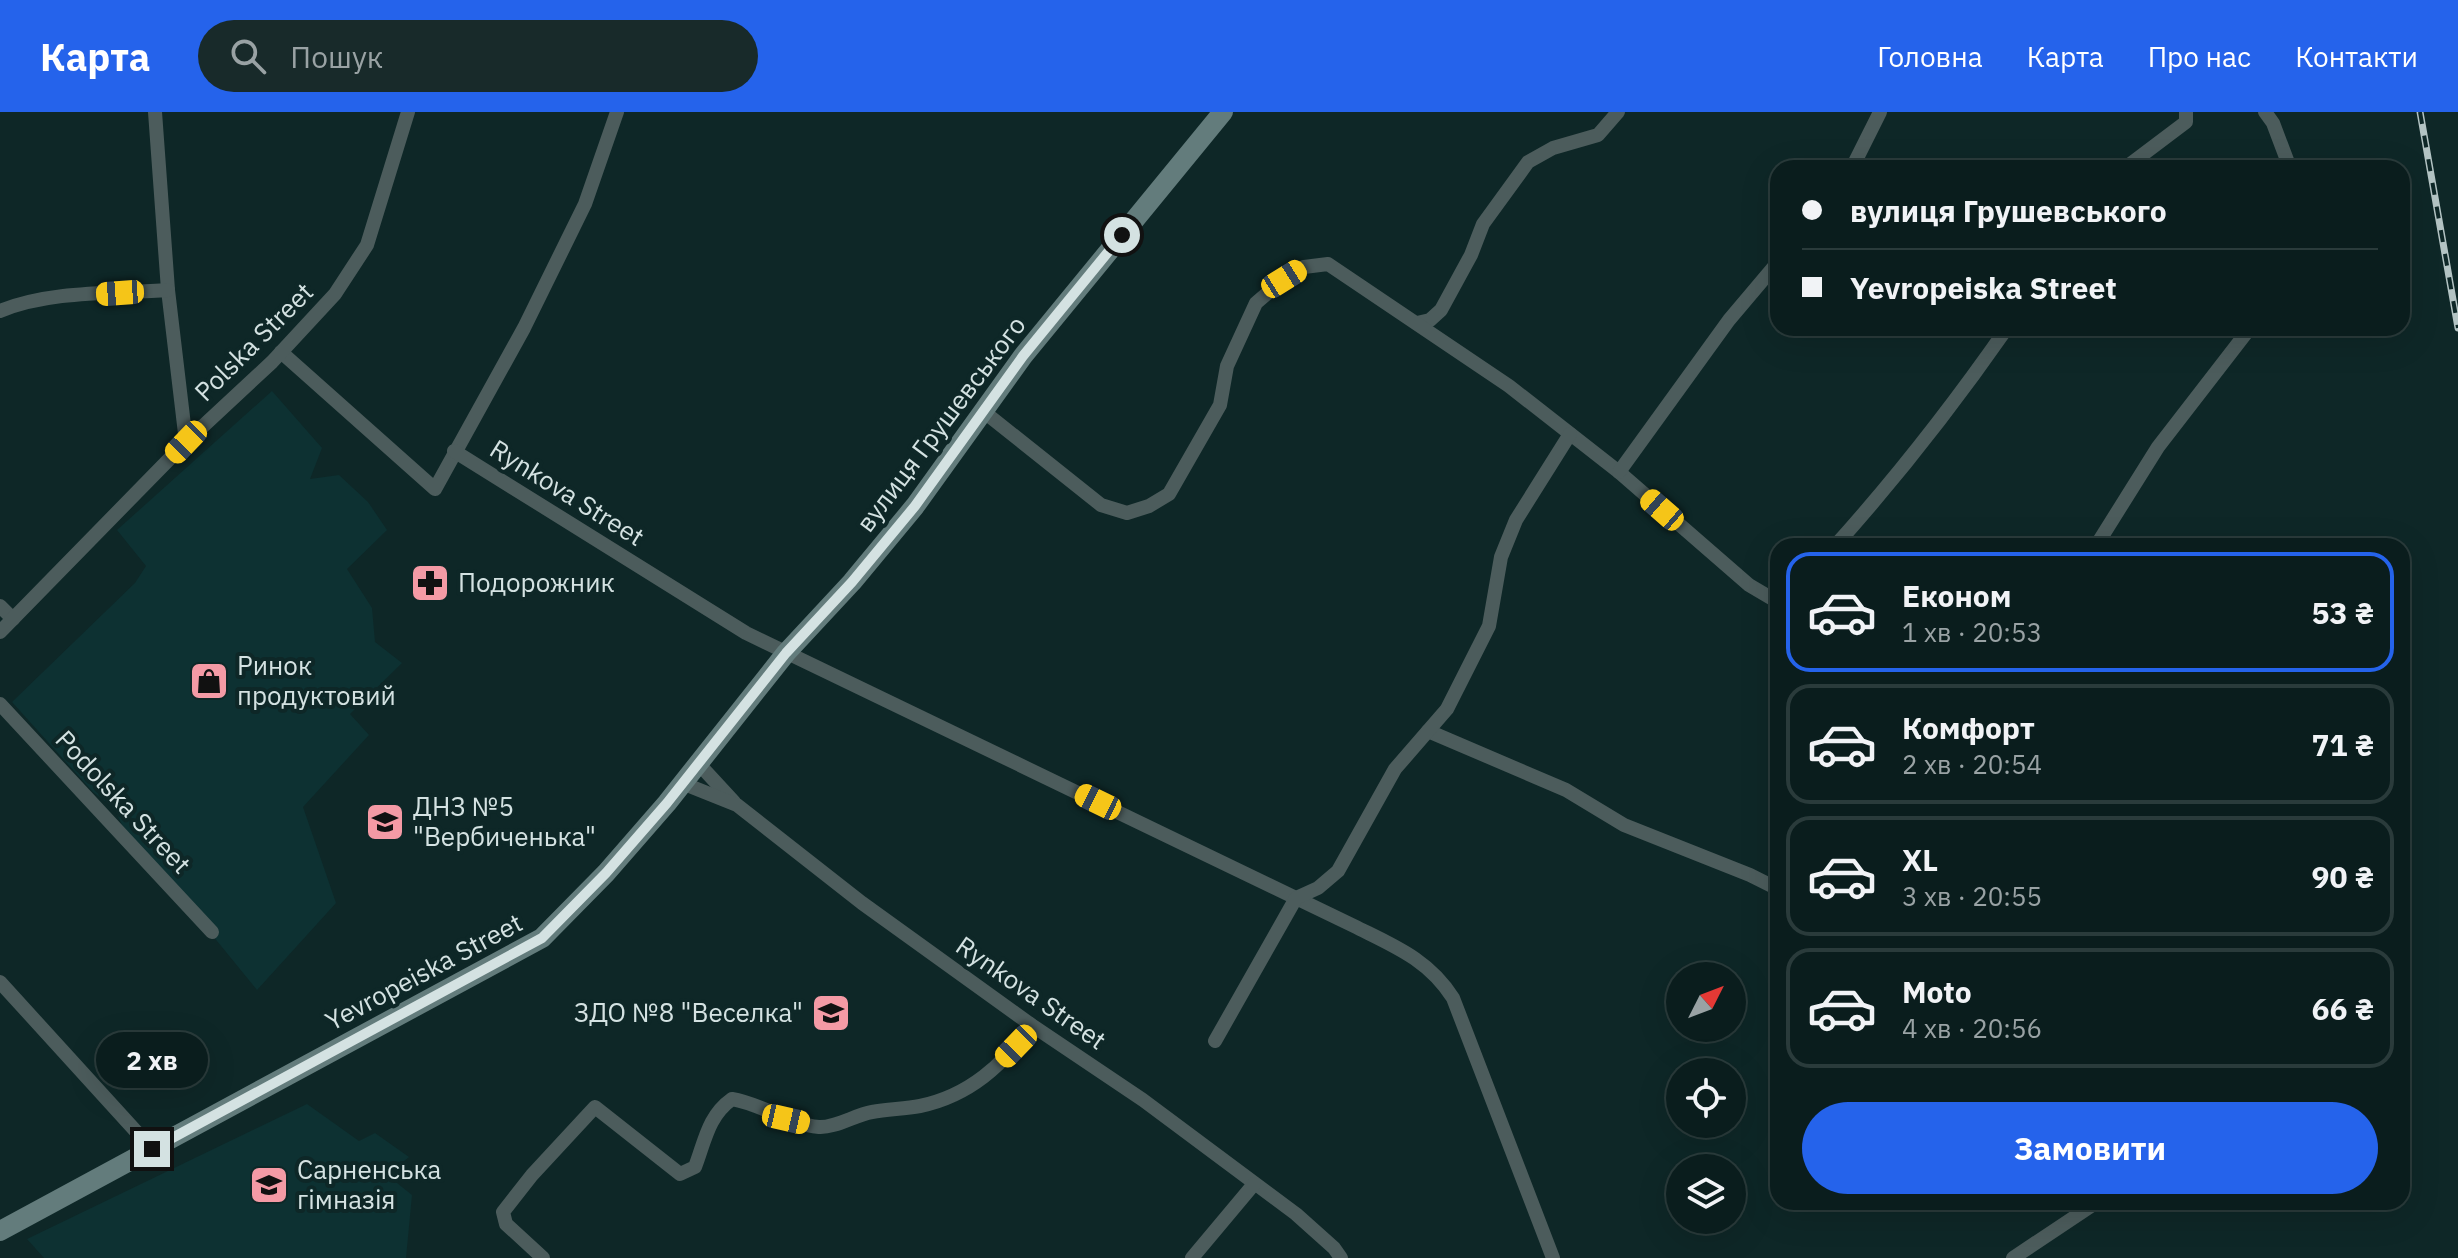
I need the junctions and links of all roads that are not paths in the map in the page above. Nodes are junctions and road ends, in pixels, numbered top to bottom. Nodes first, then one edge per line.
1 (155, 112) edge
2 (408, 112) edge
3 (617, 112) edge
4 (1223, 112) edge
5 (1618, 112) edge
6 (1880, 112) edge
7 (2186, 112) edge
8 (2265, 112) edge
9 (1856, 160) edge
10 (2136, 160) edge
11 (2287, 160) edge
12 (1770, 271) edge
13 (168, 290) junction
14 (0, 311) edge
15 (1417, 323) junction
16 (2001, 336) edge
17 (2244, 336) edge
18 (281, 352) junction
19 (983, 411) junction
20 (1570, 434) junction
21 (186, 442) junction
22 (454, 451) junction
23 (1619, 472) junction
24 (1842, 538) edge
25 (2101, 538) edge
26 (1770, 597) edge
27 (0, 606) edge
28 (13, 619) junction
29 (0, 632) edge
30 (786, 653) junction
31 (0, 704) edge
32 (1428, 731) junction
33 (698, 763) junction
34 (682, 783) junction
35 (737, 805) junction
36 (1770, 885) edge
37 (1296, 898) junction
38 (212, 932) dead end
39 (0, 982) edge
40 (1030, 1024) junction
41 (1215, 1041) dead end
42 (152, 1149) junction
43 (1254, 1184) junction
44 (2085, 1210) edge
45 (0, 1231) edge
46 (543, 1258) edge
47 (1192, 1258) edge
48 (1341, 1258) edge
49 (1553, 1258) edge
50 (2013, 1258) edge

1 - 13 street
2 - 18 street, Polska Street
3 - 22 street
4 - 19 main road, вулиця Грушевського
5 - 15 street
6 - 9 street
7 - 10 street
8 - 11 street
12 - 23 street
13 - 14 street
13 - 21 street
15 - 19 street
15 - 20 street
16 - 24 street
17 - 25 street
18 - 21 street, Polska Street
18 - 22 street, Rynkova Street
19 - 30 main road, вулиця Грушевського
20 - 23 street
20 - 32 street
21 - 28 street, Polska Street
22 - 30 street, Rynkova Street
23 - 26 street
27 - 28 street
28 - 29 street, Polska Street
30 - 33 main road, Yevropeiska Street
30 - 37 street, Rynkova Street
31 - 38 street, Podolska Street
32 - 36 street
32 - 37 street
33 - 34 main road, Yevropeiska Street
33 - 35 street
34 - 35 street, Rynkova Street
34 - 42 main road, Yevropeiska Street
35 - 40 street, Rynkova Street
37 - 41 street
37 - 49 street, Rynkova Street
39 - 42 street
40 - 43 street, Rynkova Street
40 - 46 street
42 - 45 main road, Yevropeiska Street
43 - 47 street
43 - 48 street, Rynkova Street
44 - 50 street

